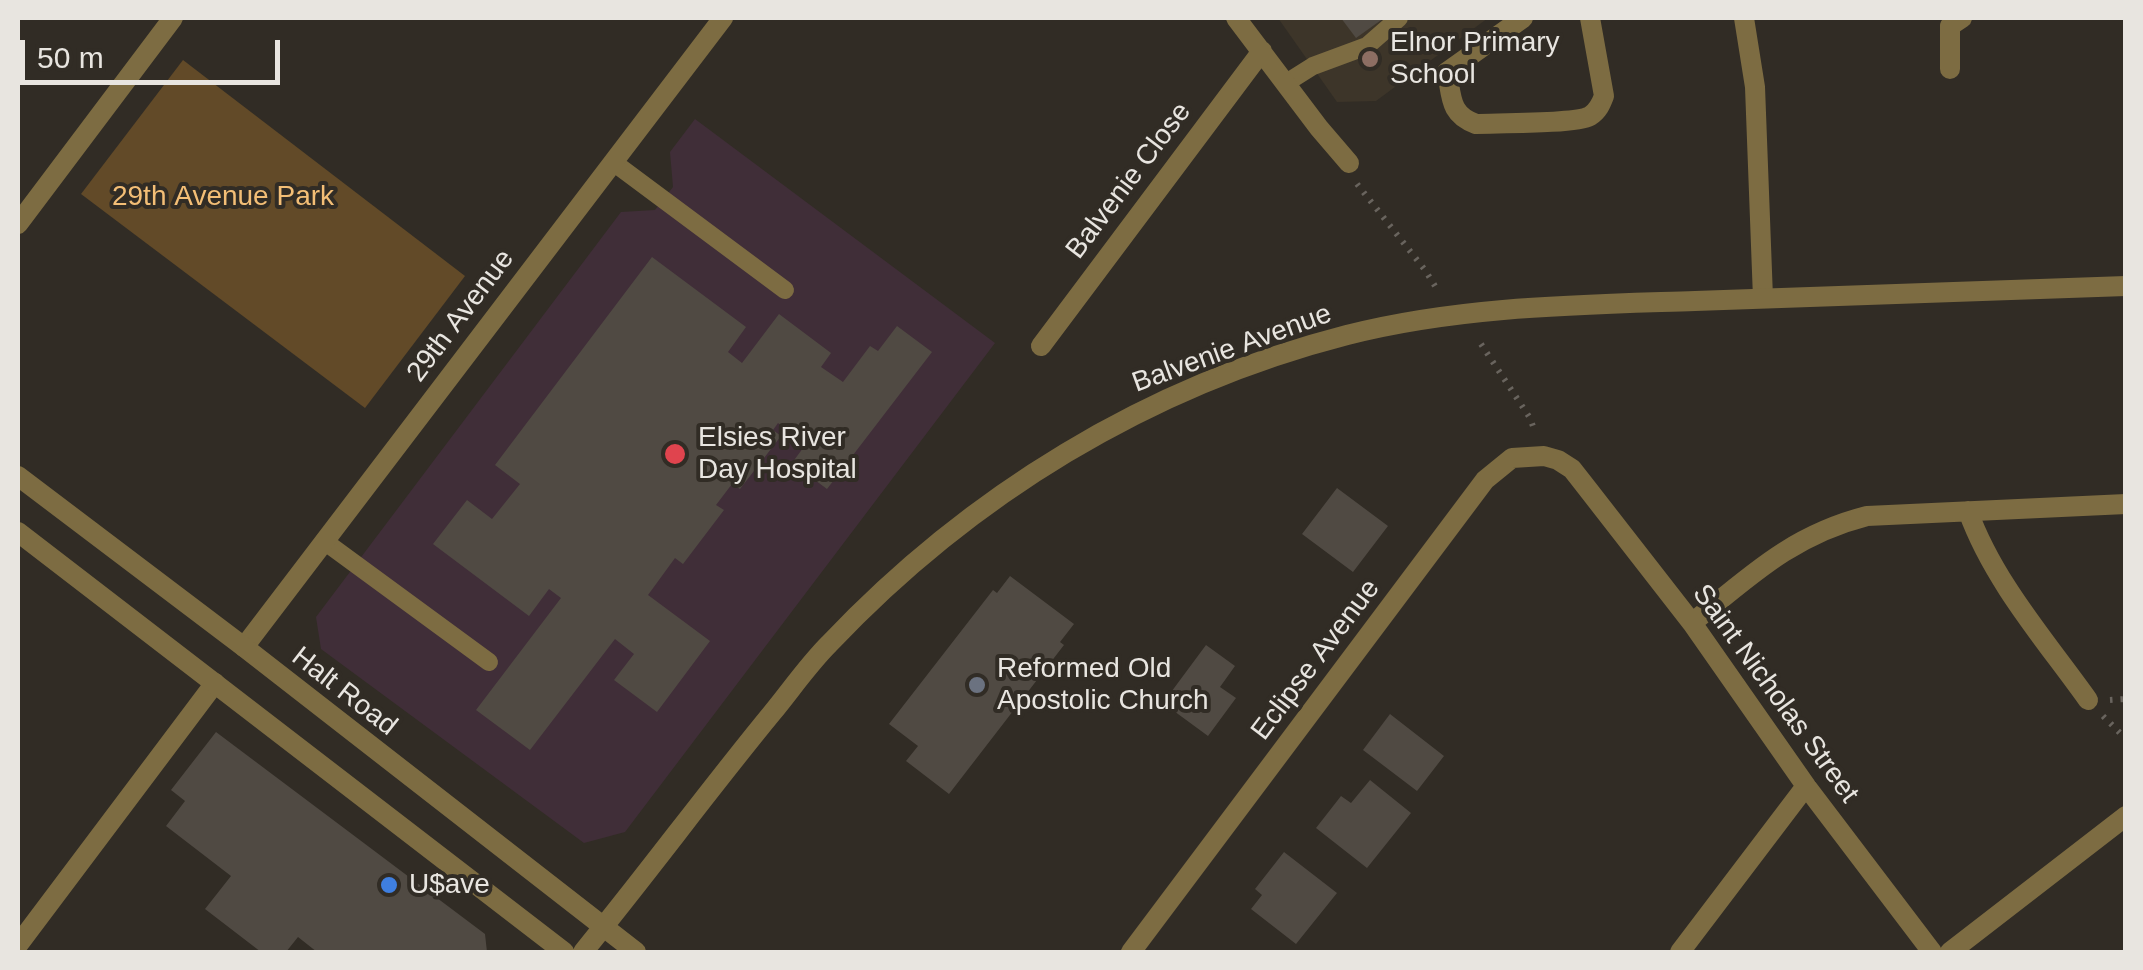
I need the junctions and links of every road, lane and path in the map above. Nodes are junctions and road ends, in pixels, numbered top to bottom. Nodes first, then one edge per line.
1 (174, 18) edge
2 (723, 18) edge
3 (1236, 18) edge
4 (1399, 18) edge
5 (1523, 18) edge
6 (1590, 18) edge
7 (1744, 18) edge
8 (1962, 18) edge
9 (1262, 51) junction
10 (1950, 69) dead end
11 (1286, 83) junction
12 (613, 162) junction
13 (1353, 173) joint
14 (18, 224) edge
15 (1434, 286) dead end
16 (2126, 286) edge
17 (784, 290) dead end
18 (1763, 298) junction
19 (1481, 344) dead end
20 (1042, 346) dead end
21 (1534, 428) dead end
22 (1572, 469) joint
23 (18, 476) edge
24 (2126, 504) edge
25 (1968, 511) junction
26 (18, 532) edge
27 (324, 541) junction
28 (1692, 623) junction
29 (244, 647) junction
30 (489, 662) dead end
31 (216, 682) junction
32 (2088, 700) dead end
33 (1806, 786) junction
34 (2126, 816) edge
35 (604, 927) junction
36 (18, 944) edge
37 (564, 952) edge
38 (582, 952) edge
39 (636, 952) edge
40 (1131, 952) edge
41 (1680, 952) edge
42 (1932, 952) edge
43 (1950, 952) edge

1 - 14 street
2 - 12 street, 29th Avenue
3 - 9 street
4 - 11 lane
5 - 6 street
7 - 18 street
8 - 10 street
9 - 11 street
9 - 20 street, Balvenie Close
11 - 13 street
12 - 17 lane
12 - 27 street, 29th Avenue
13 - 15 path
16 - 18 street, Balvenie Avenue
18 - 35 street, Balvenie Avenue
19 - 21 path
22 - 28 street, Saint Nicholas Street
22 - 40 street, Eclipse Avenue
23 - 29 street, Halt Road
24 - 25 street
25 - 28 street
25 - 32 street
26 - 31 street
27 - 29 street, 29th Avenue
27 - 30 lane
28 - 33 street, Saint Nicholas Street
29 - 35 street, Halt Road
31 - 36 street
31 - 37 street
33 - 41 street
33 - 42 street, Saint Nicholas Street
34 - 43 street
35 - 38 street, Balvenie Avenue
35 - 39 street, Halt Road

